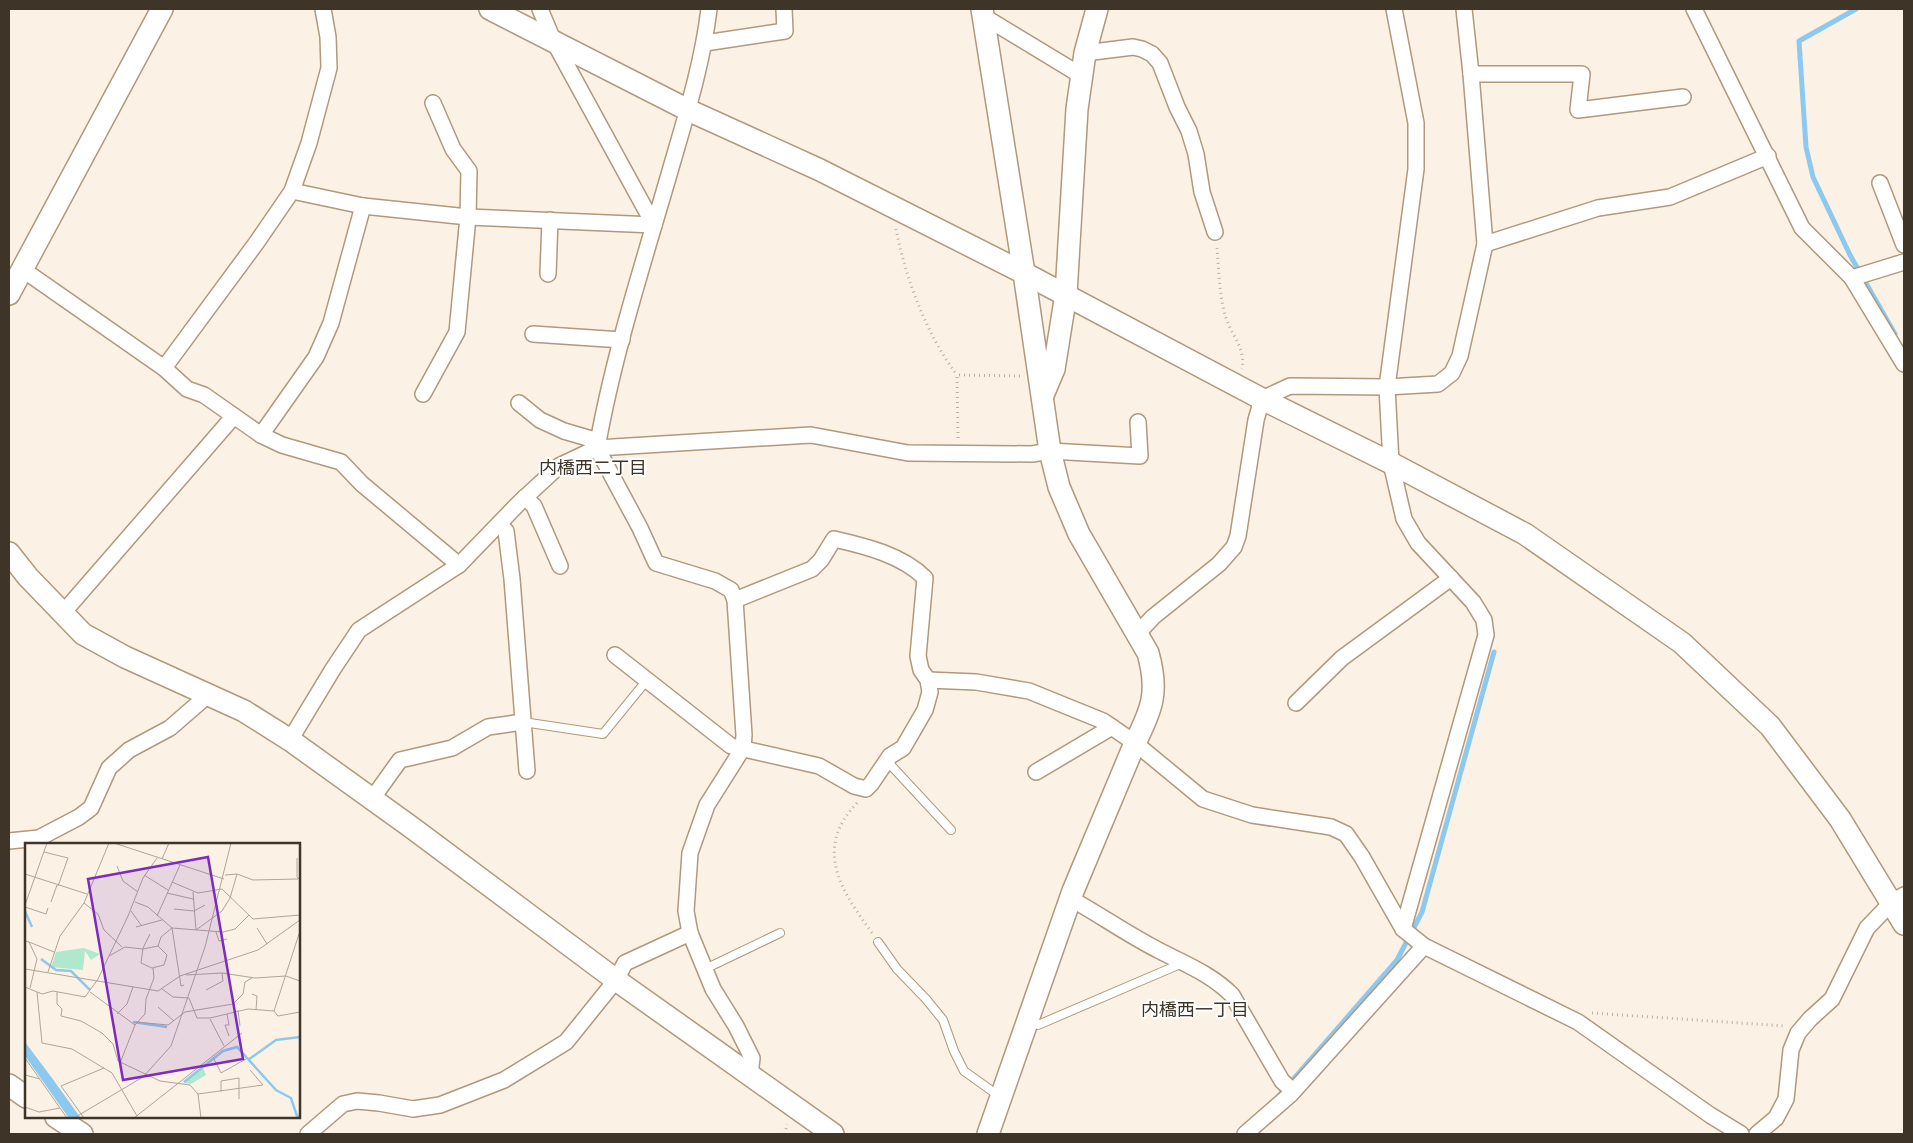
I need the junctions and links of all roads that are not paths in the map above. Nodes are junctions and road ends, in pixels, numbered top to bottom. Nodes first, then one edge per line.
1 (162, 9) edge
2 (323, 9) edge
3 (490, 9) edge
4 (540, 9) edge
5 (709, 9) edge
6 (784, 9) edge
7 (1097, 9) edge
8 (1394, 9) edge
9 (1464, 9) edge
10 (1694, 9) edge
11 (983, 13) edge
12 (554, 40) junction
13 (705, 43) junction
14 (1085, 54) junction
15 (1471, 74) junction
16 (1082, 76) junction
17 (1683, 97) dead end
18 (433, 103) dead end
19 (688, 110) junction
20 (1768, 156) junction
21 (1880, 182) dead end
22 (292, 191) junction
23 (363, 206) junction
24 (468, 217) junction
25 (550, 220) junction
26 (654, 224) junction
27 (1215, 232) road end
28 (1485, 244) junction
29 (1904, 245) edge
30 (1904, 262) edge
31 (22, 269) junction
32 (1024, 273) junction
33 (548, 274) dead end
34 (1852, 278) junction
35 (9, 294) edge
36 (1066, 294) junction
37 (533, 334) dead end
38 (622, 340) junction
39 (1904, 364) edge
40 (164, 368) junction
41 (1387, 387) junction
42 (423, 394) dead end
43 (1042, 397) junction
44 (1262, 400) junction
45 (519, 403) dead end
46 (234, 416) junction
47 (1138, 422) dead end
48 (261, 435) junction
49 (597, 445) junction
50 (1050, 451) junction
51 (1390, 463) junction
52 (525, 497) junction
53 (499, 524) junction
54 (9, 553) edge
55 (459, 566) junction
56 (560, 566) dead end
57 (1451, 578) junction
58 (735, 600) junction
59 (62, 614) junction
60 (1138, 633) junction
61 (615, 655) dead end
62 (647, 680) junction
63 (928, 680) junction
64 (208, 695) junction
65 (1296, 704) dead end
66 (523, 722) junction
67 (1112, 727) junction
68 (290, 740) junction
69 (1135, 743) junction
70 (743, 748) junction
71 (887, 761) junction
72 (527, 771) dead end
73 (1036, 772) dead end
74 (372, 799) junction
75 (951, 830) dead end
76 (9, 842) edge
77 (1898, 898) edge
78 (1070, 900) junction
79 (1904, 924) edge
80 (1403, 929) junction
81 (690, 933) junction
82 (780, 933) dead end
83 (878, 942) road end
84 (1424, 946) junction
85 (1181, 961) junction
86 (705, 969) junction
87 (616, 980) junction
88 (1028, 1022) junction
89 (750, 1075) junction
90 (9, 1085) edge
91 (1293, 1091) junction
92 (25, 1096) edge
93 (1001, 1097) junction
94 (58, 1118) edge
95 (82, 1134) edge
96 (308, 1134) edge
97 (833, 1134) edge
98 (988, 1134) edge
99 (1245, 1134) edge
100 (1742, 1134) edge
101 (1757, 1134) edge

1 - 31 street
2 - 22 street
3 - 12 street
4 - 12 street
5 - 13 street
6 - 13 street
7 - 14 street
8 - 41 street
9 - 15 street
10 - 20 street
11 - 16 street
11 - 32 street
12 - 19 street
12 - 26 street
13 - 19 street
14 - 16 street
14 - 27 street
15 - 17 street
15 - 28 street
16 - 36 street
18 - 24 street
19 - 26 street
19 - 32 street
20 - 28 street
20 - 34 street
21 - 29 street
22 - 23 street
22 - 40 street
23 - 24 street
23 - 48 street
24 - 25 street
24 - 42 street
25 - 26 street
25 - 33 street
26 - 38 street
28 - 41 street
30 - 34 street
31 - 35 street
31 - 40 street
32 - 36 street
32 - 43 street
34 - 39 street
36 - 43 street
36 - 44 street
37 - 38 street
38 - 49 street
40 - 46 street
41 - 44 street
41 - 51 street
43 - 50 street
44 - 51 street
44 - 60 street
45 - 49 street
46 - 48 street
46 - 59 street
47 - 50 street
48 - 55 street
49 - 50 street
49 - 52 street
49 - 58 street
50 - 60 street
51 - 57 street
51 - 77 street
52 - 53 street
52 - 56 street
53 - 55 street
53 - 66 street
54 - 59 street
55 - 68 street
57 - 65 street
57 - 80 street
58 - 63 street
58 - 70 street
59 - 64 street
60 - 69 street
61 - 62 street
62 - 66 lane
62 - 70 street
63 - 67 street
63 - 71 street
64 - 68 street
64 - 76 street
66 - 72 street
66 - 74 street
67 - 69 street
67 - 73 street
68 - 74 street
69 - 78 street
69 - 80 street
70 - 71 street
70 - 81 street
71 - 75 lane
74 - 87 street
77 - 79 street
77 - 101 street
78 - 85 street
78 - 88 street
80 - 84 street
81 - 86 street
81 - 87 street
82 - 86 lane
83 - 93 lane
84 - 91 street
84 - 100 street
85 - 88 lane
85 - 91 street
86 - 89 street
87 - 89 street
87 - 96 street
88 - 93 street
89 - 97 street
90 - 92 street
91 - 99 street
93 - 98 street
94 - 95 street

